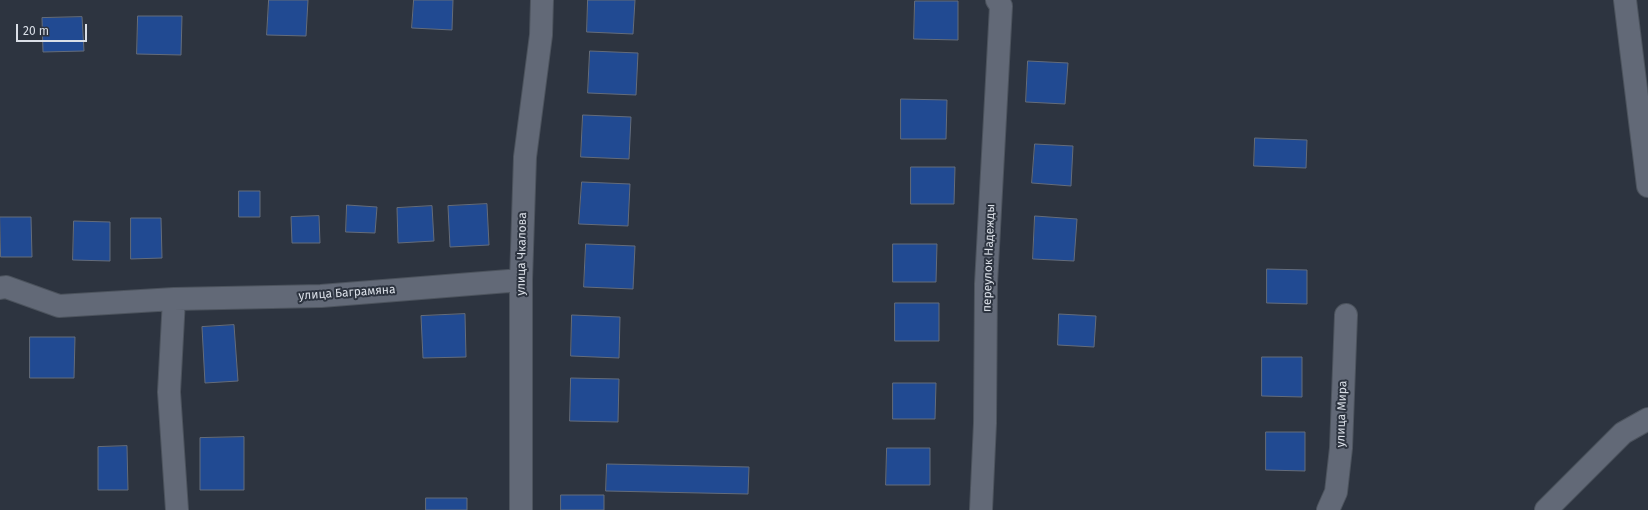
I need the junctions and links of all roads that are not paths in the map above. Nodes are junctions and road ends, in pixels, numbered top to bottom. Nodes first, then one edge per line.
1 (542, 0) edge
2 (1626, 0) edge
3 (999, 3) edge
4 (1648, 186) edge
5 (521, 280) junction
6 (0, 288) edge
7 (174, 299) junction
8 (1346, 315) dead end
9 (1648, 419) edge
10 (177, 510) edge
11 (521, 510) edge
12 (981, 510) edge
13 (1328, 510) edge
14 (1546, 510) edge

1 - 5 street, улица Чкалова
2 - 4 street
3 - 12 street, переулок Надежды
5 - 7 street, улица Баграмяна
5 - 11 street, улица Чкалова
6 - 7 street, улица Баграмяна
7 - 10 street
8 - 13 street, улица Мира
9 - 14 street

